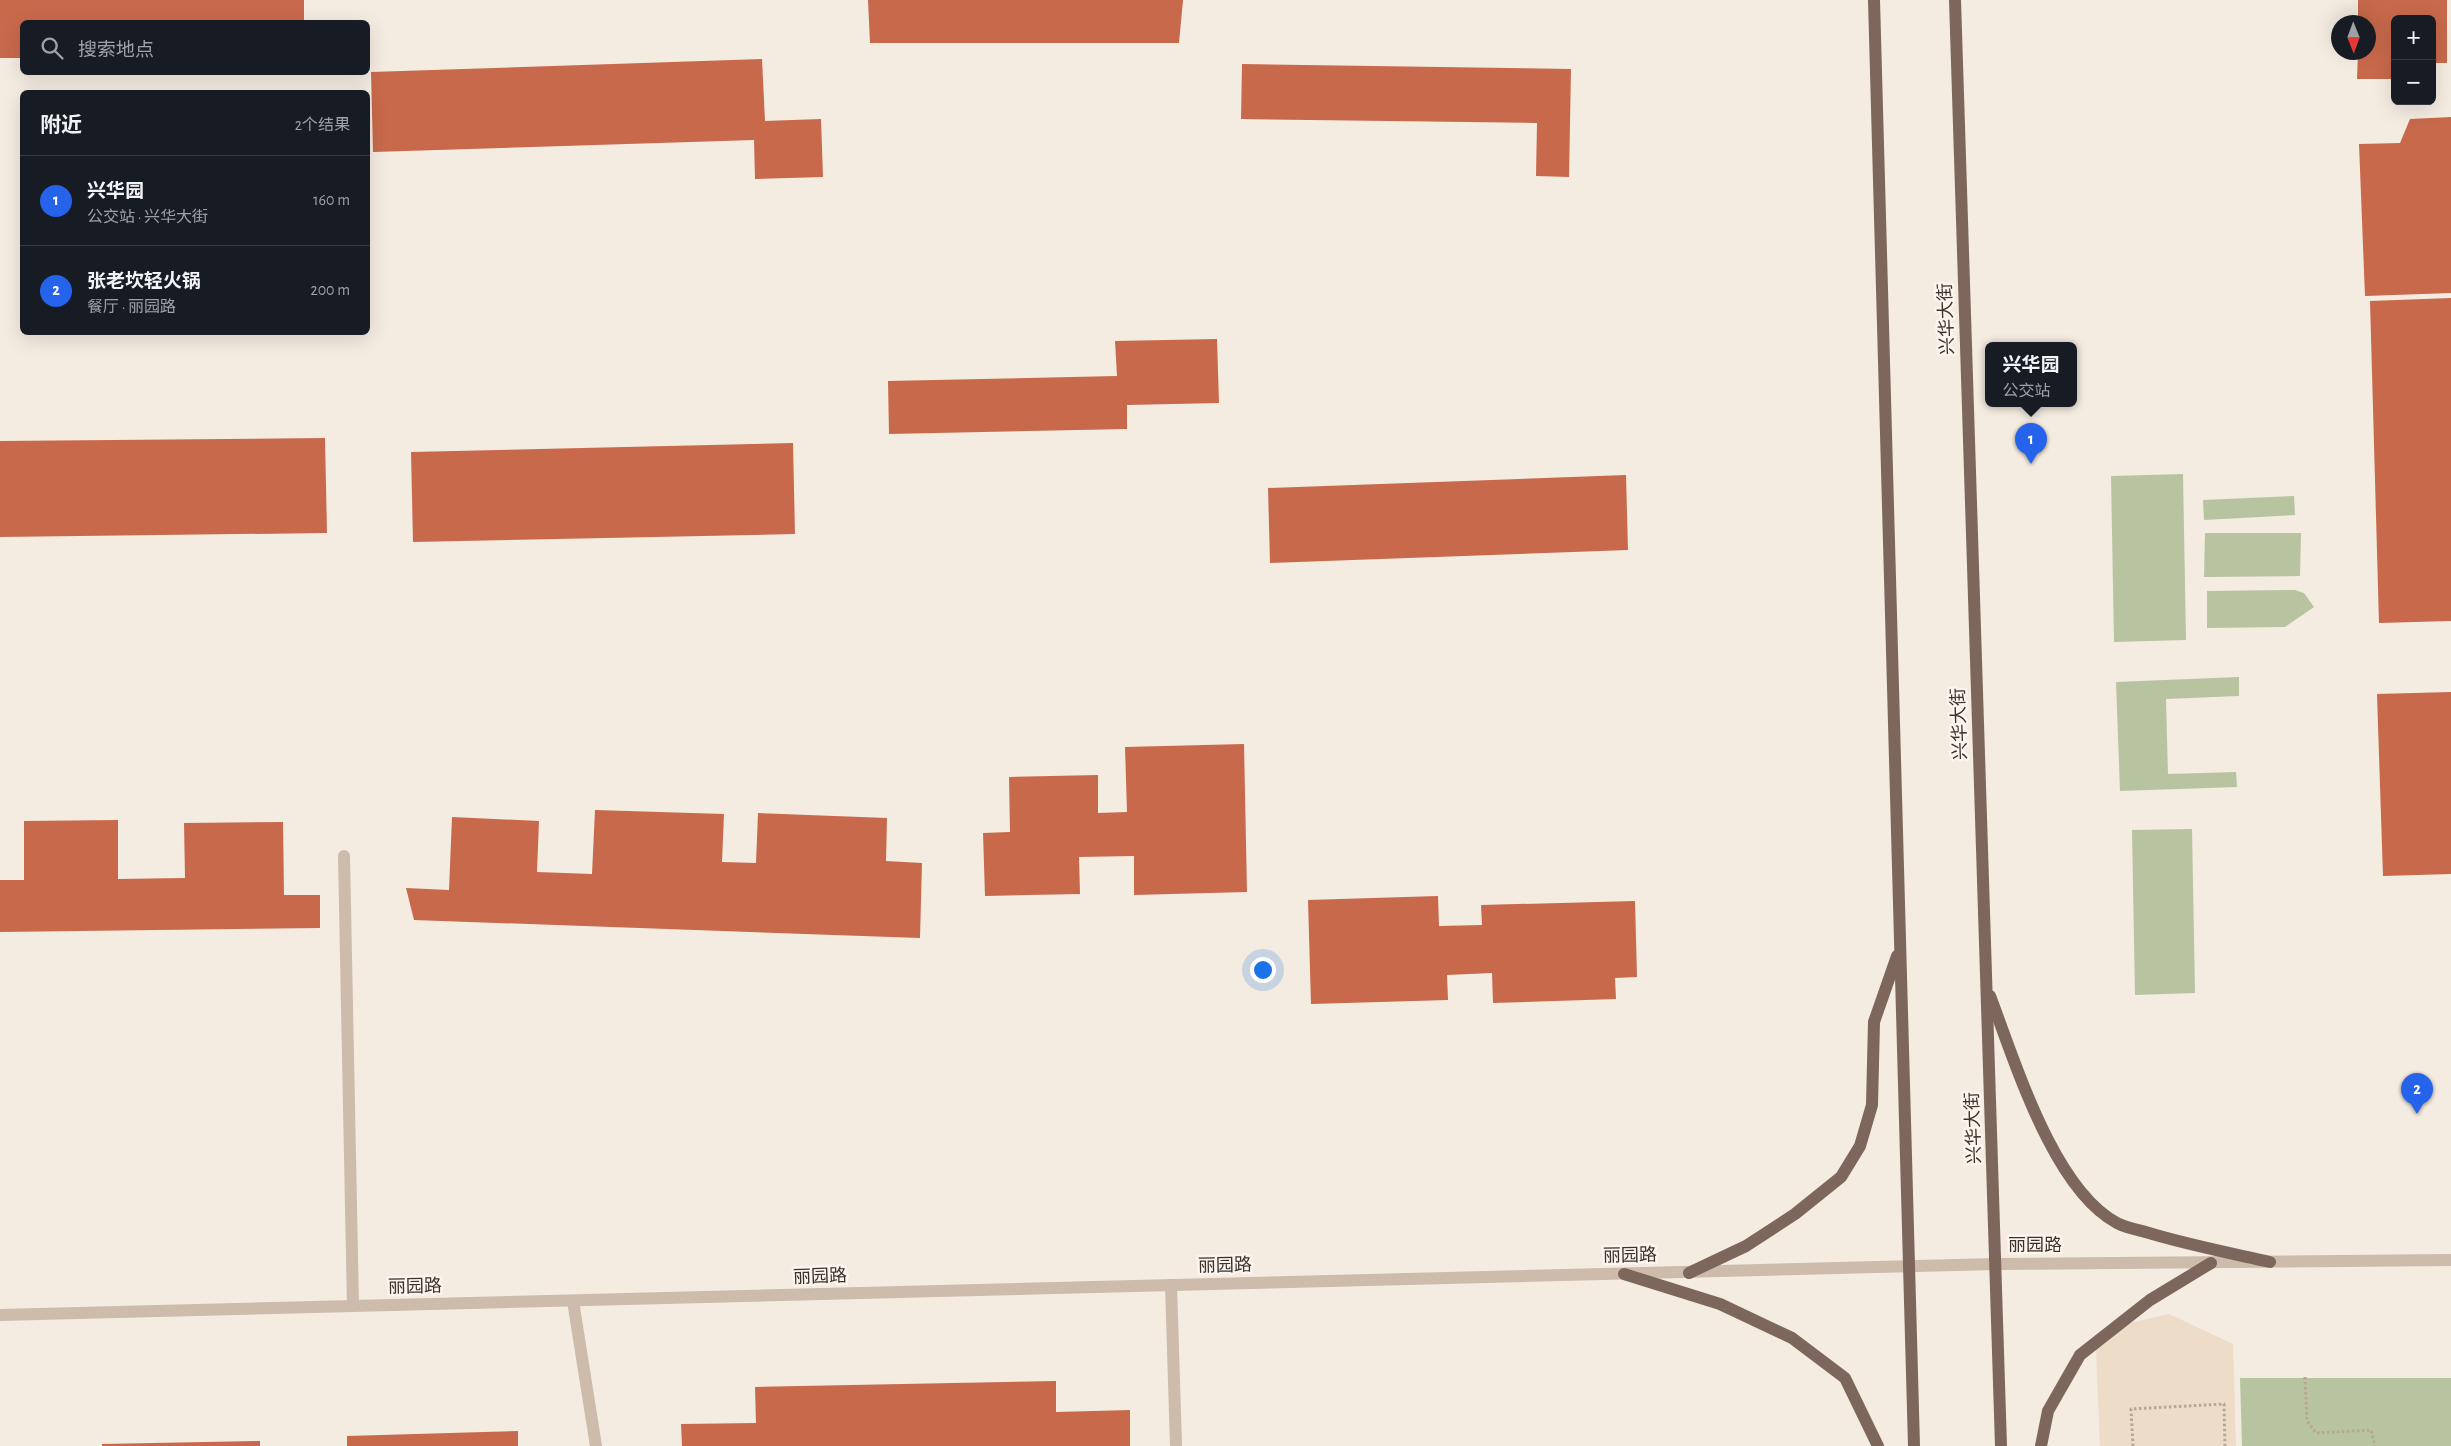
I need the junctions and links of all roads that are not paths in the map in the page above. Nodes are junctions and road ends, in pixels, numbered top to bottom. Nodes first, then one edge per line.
1 (1874, 0) edge
2 (1955, 0) edge
3 (344, 856) dead end
4 (1900, 948) junction
5 (1986, 986) junction
6 (2451, 1260) edge
7 (2270, 1262) junction
8 (2211, 1263) junction
9 (1996, 1264) junction
10 (1908, 1266) junction
11 (1689, 1273) junction
12 (1624, 1274) junction
13 (1171, 1284) junction
14 (573, 1301) junction
15 (353, 1306) junction
16 (0, 1315) edge
17 (596, 1446) edge
18 (1176, 1446) edge
19 (1878, 1446) edge
20 (1914, 1446) edge
21 (2001, 1446) edge
22 (2041, 1446) edge

1 - 4 main road
2 - 5 main road, 兴华大街
3 - 15 street
4 - 10 main road
4 - 11 main road
5 - 7 main road
5 - 9 main road, 兴华大街
6 - 7 street, 丽园路
7 - 8 street, 丽园路
8 - 9 street, 丽园路
8 - 22 main road
9 - 10 street, 丽园路
9 - 21 main road, 兴华大街
10 - 11 street, 丽园路
10 - 20 main road
11 - 12 street, 丽园路
12 - 13 street, 丽园路
12 - 19 main road
13 - 14 street, 丽园路
13 - 18 street
14 - 15 street, 丽园路
14 - 17 street
15 - 16 street, 丽园路

